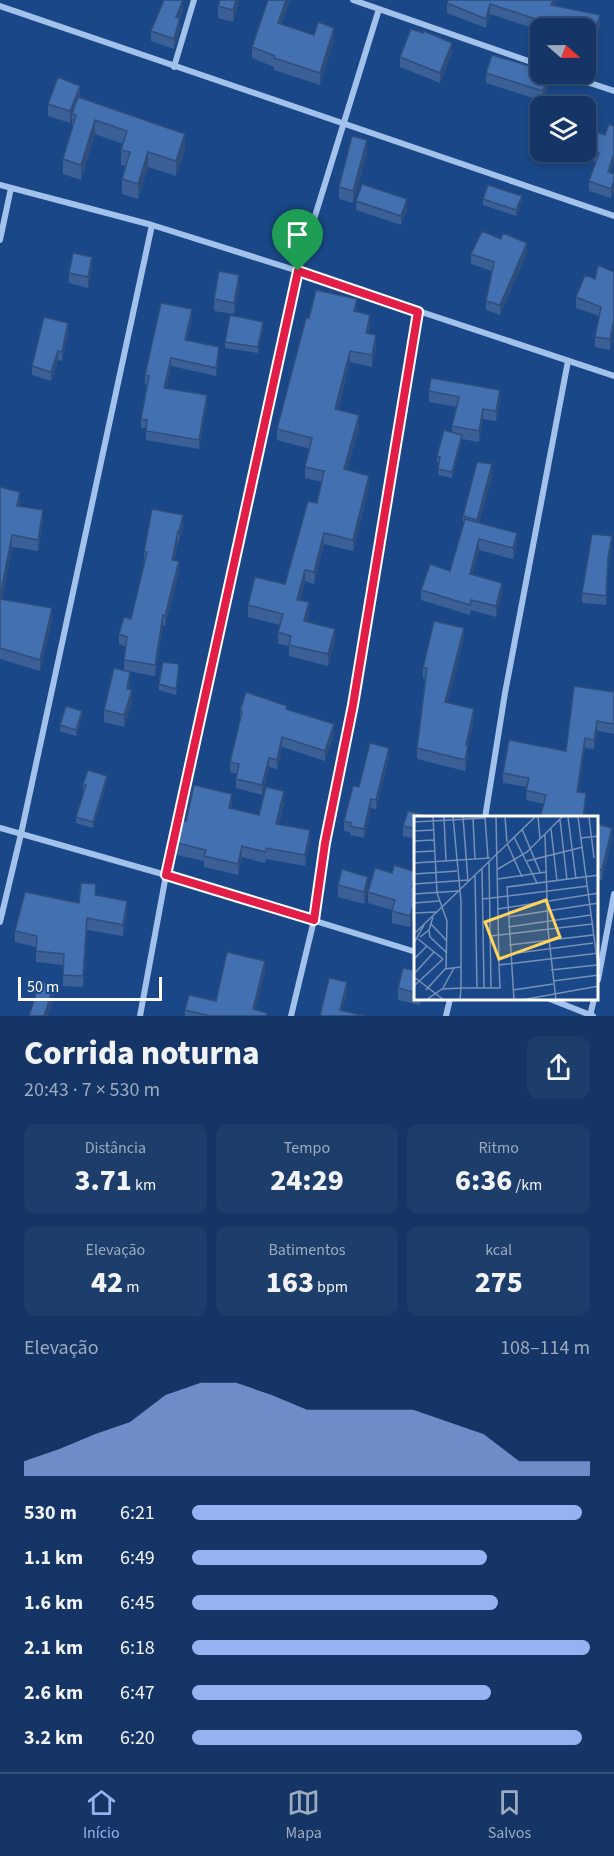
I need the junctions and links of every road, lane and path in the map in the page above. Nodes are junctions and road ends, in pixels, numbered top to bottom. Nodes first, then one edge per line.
1 (194, 0) edge
2 (353, 0) edge
3 (0, 6) edge
4 (380, 9) junction
5 (530, 62) edge
6 (174, 67) junction
7 (593, 84) edge
8 (614, 91) edge
9 (344, 125) junction
10 (0, 185) edge
11 (11, 188) junction
12 (614, 216) edge
13 (152, 225) junction
14 (0, 240) edge
15 (298, 271) junction
16 (418, 312) junction
17 (568, 361) junction
18 (614, 376) edge
19 (485, 816) edge
20 (0, 828) edge
21 (21, 834) junction
22 (166, 875) junction
23 (614, 894) edge
24 (314, 920) junction
25 (0, 922) edge
26 (414, 951) edge
27 (599, 970) edge
28 (450, 1001) edge
29 (555, 1001) edge
30 (594, 1001) edge
31 (140, 1016) edge
32 (291, 1016) edge
33 (446, 1016) edge
34 (591, 1016) edge

1 - 6 street
2 - 4 street
3 - 6 street
4 - 5 street
4 - 9 street
6 - 9 street
7 - 8 street
9 - 12 street
9 - 15 street
10 - 11 street
11 - 13 street
11 - 14 street
13 - 15 street
13 - 21 street
15 - 16 street
15 - 22 street
16 - 17 street
16 - 24 street
17 - 18 street
17 - 19 street
20 - 21 street
21 - 22 street
21 - 25 street
22 - 24 street
22 - 31 street
23 - 27 street
24 - 26 street
24 - 32 street
28 - 33 street
29 - 34 street
30 - 34 street

